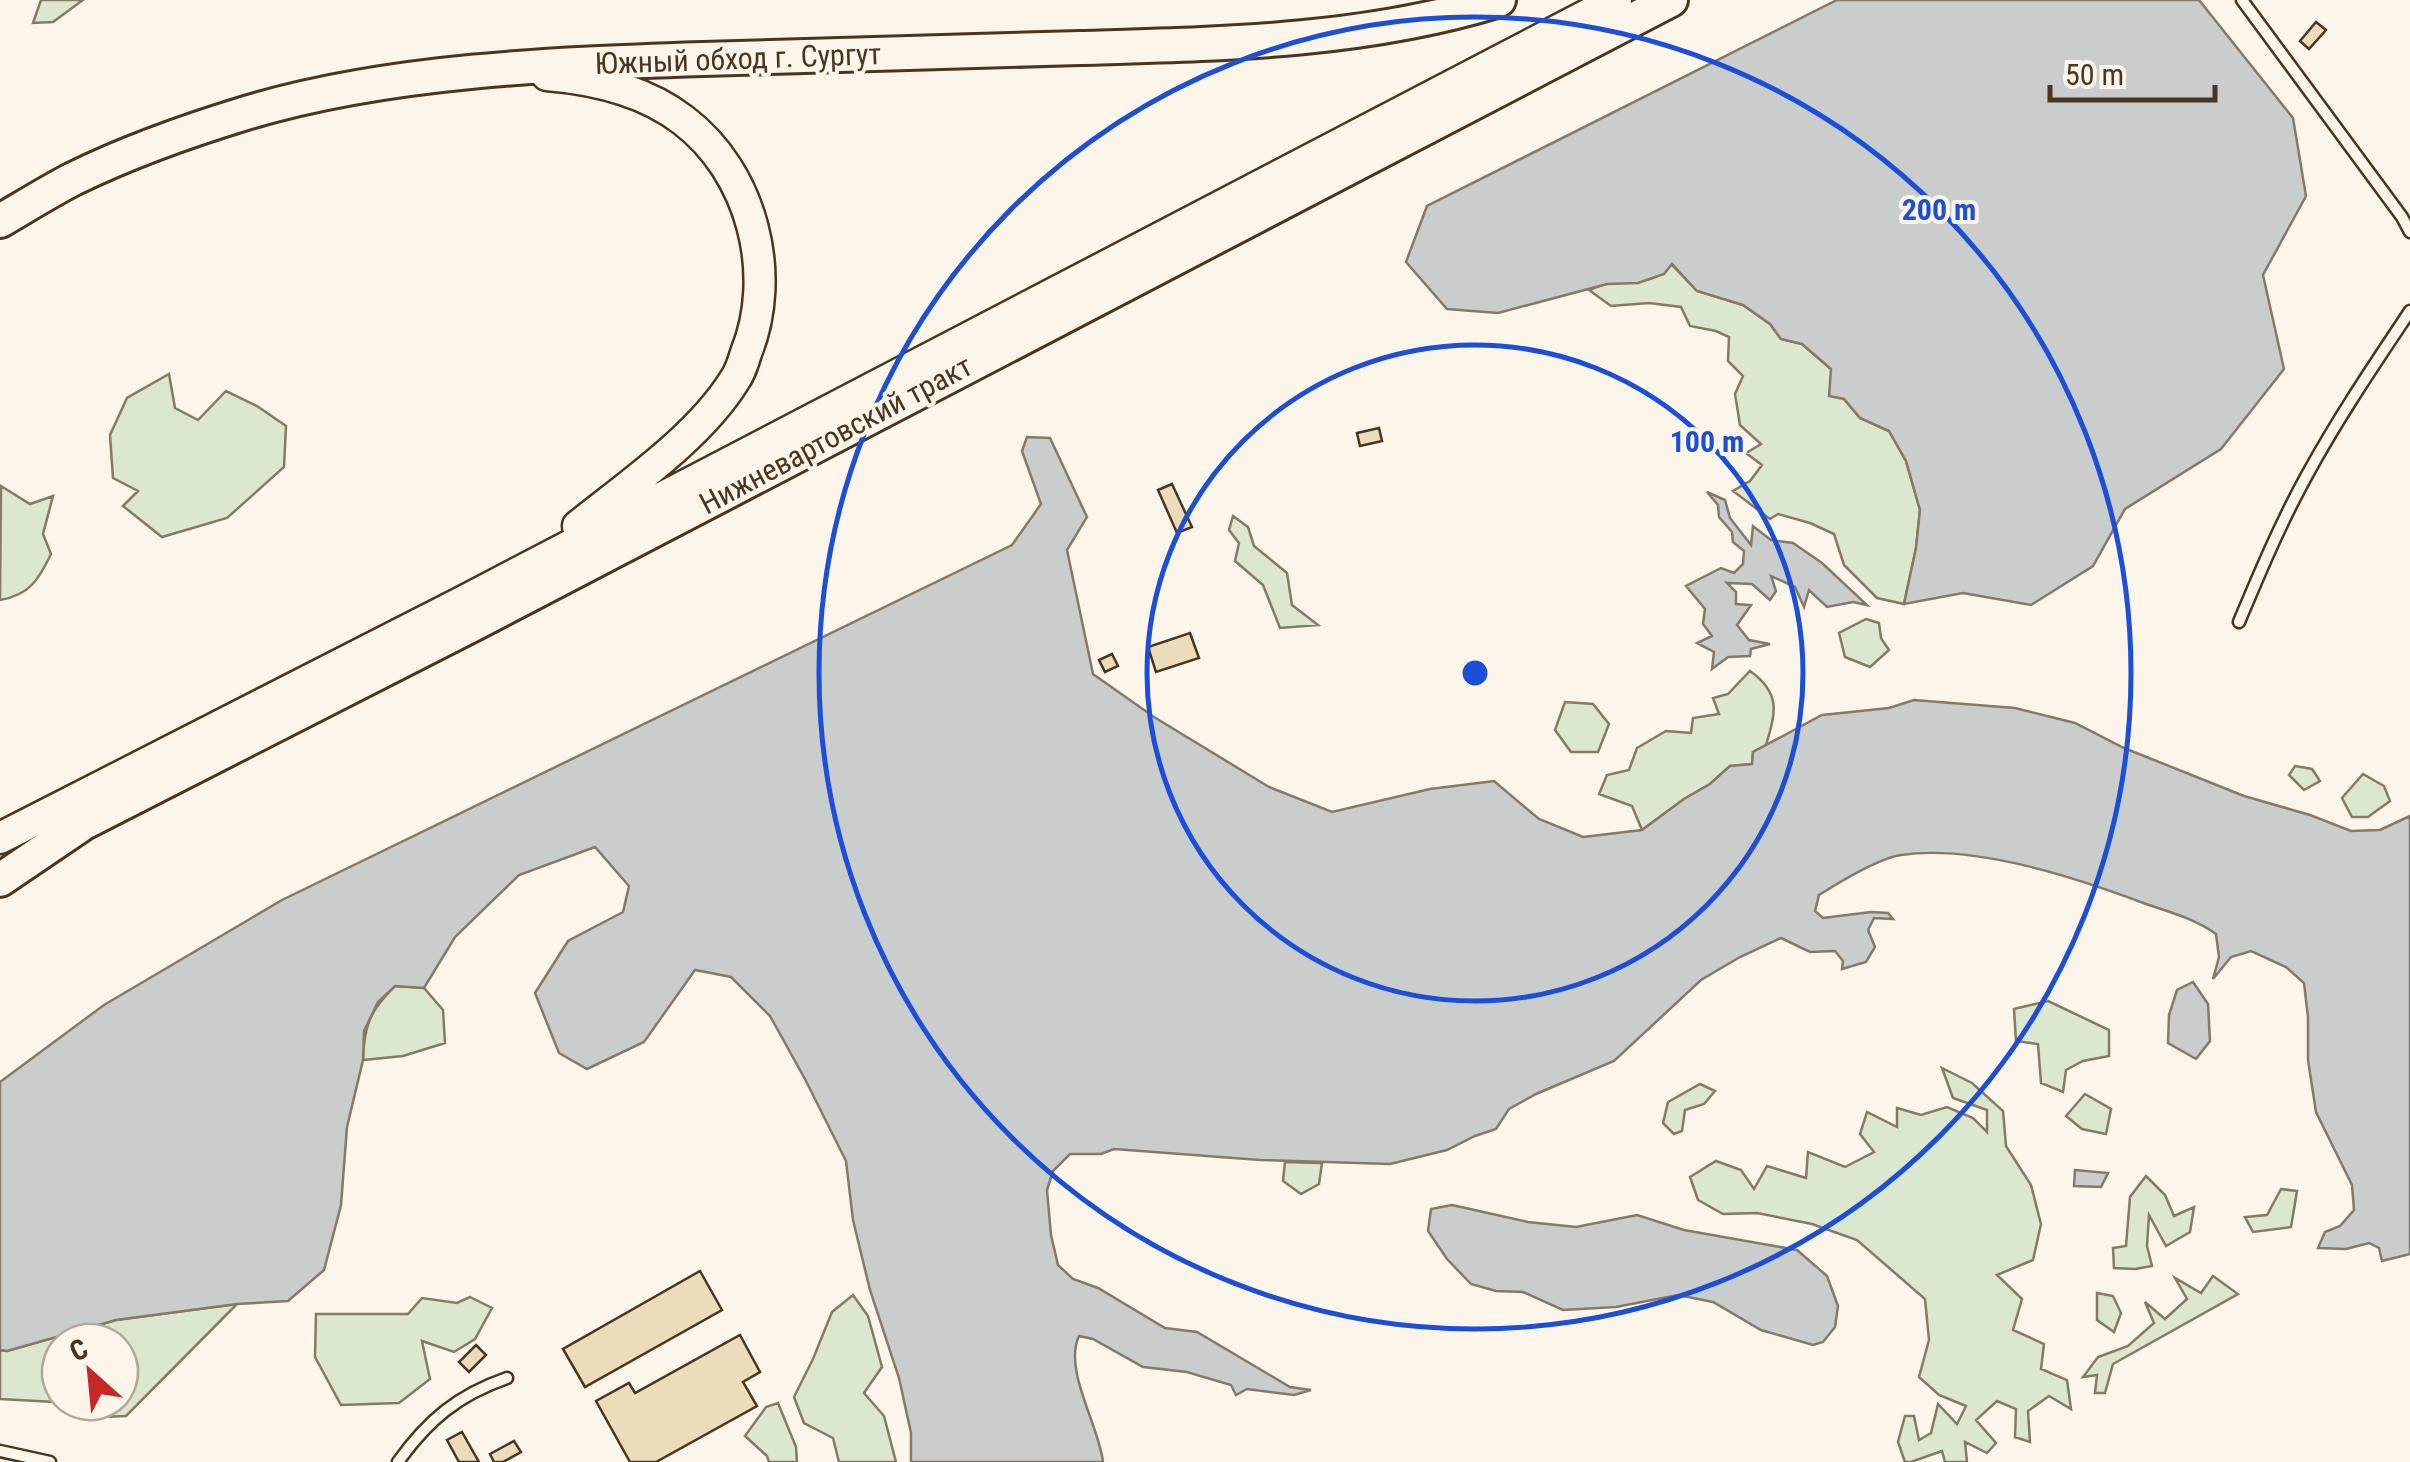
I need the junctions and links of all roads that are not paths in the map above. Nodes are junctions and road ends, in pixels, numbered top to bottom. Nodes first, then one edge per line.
1 (1499, 0) edge
2 (1616, 0) edge
3 (1671, 0) edge
4 (2242, 0) edge
5 (484, 71) junction
6 (0, 221) edge
7 (2410, 232) edge
8 (2410, 311) edge
9 (462, 602) junction
10 (2239, 622) dead end
11 (84, 822) junction
12 (0, 838) edge
13 (0, 866) edge
14 (0, 880) edge
15 (508, 1378) dead end
16 (0, 1451) edge
17 (50, 1462) edge
18 (398, 1462) edge

1 - 5 highway, Южный обход г. Сургут
2 - 9 main road, Нижневартовский тракт
3 - 11 highway, Нижневартовский тракт
4 - 7 lane
5 - 6 highway, Южный обход г. Сургут
5 - 9 main road
8 - 10 lane
9 - 12 main road, Нижневартовский тракт
11 - 13 main road, Нижневартовский тракт
11 - 14 highway
15 - 18 lane
16 - 17 lane

